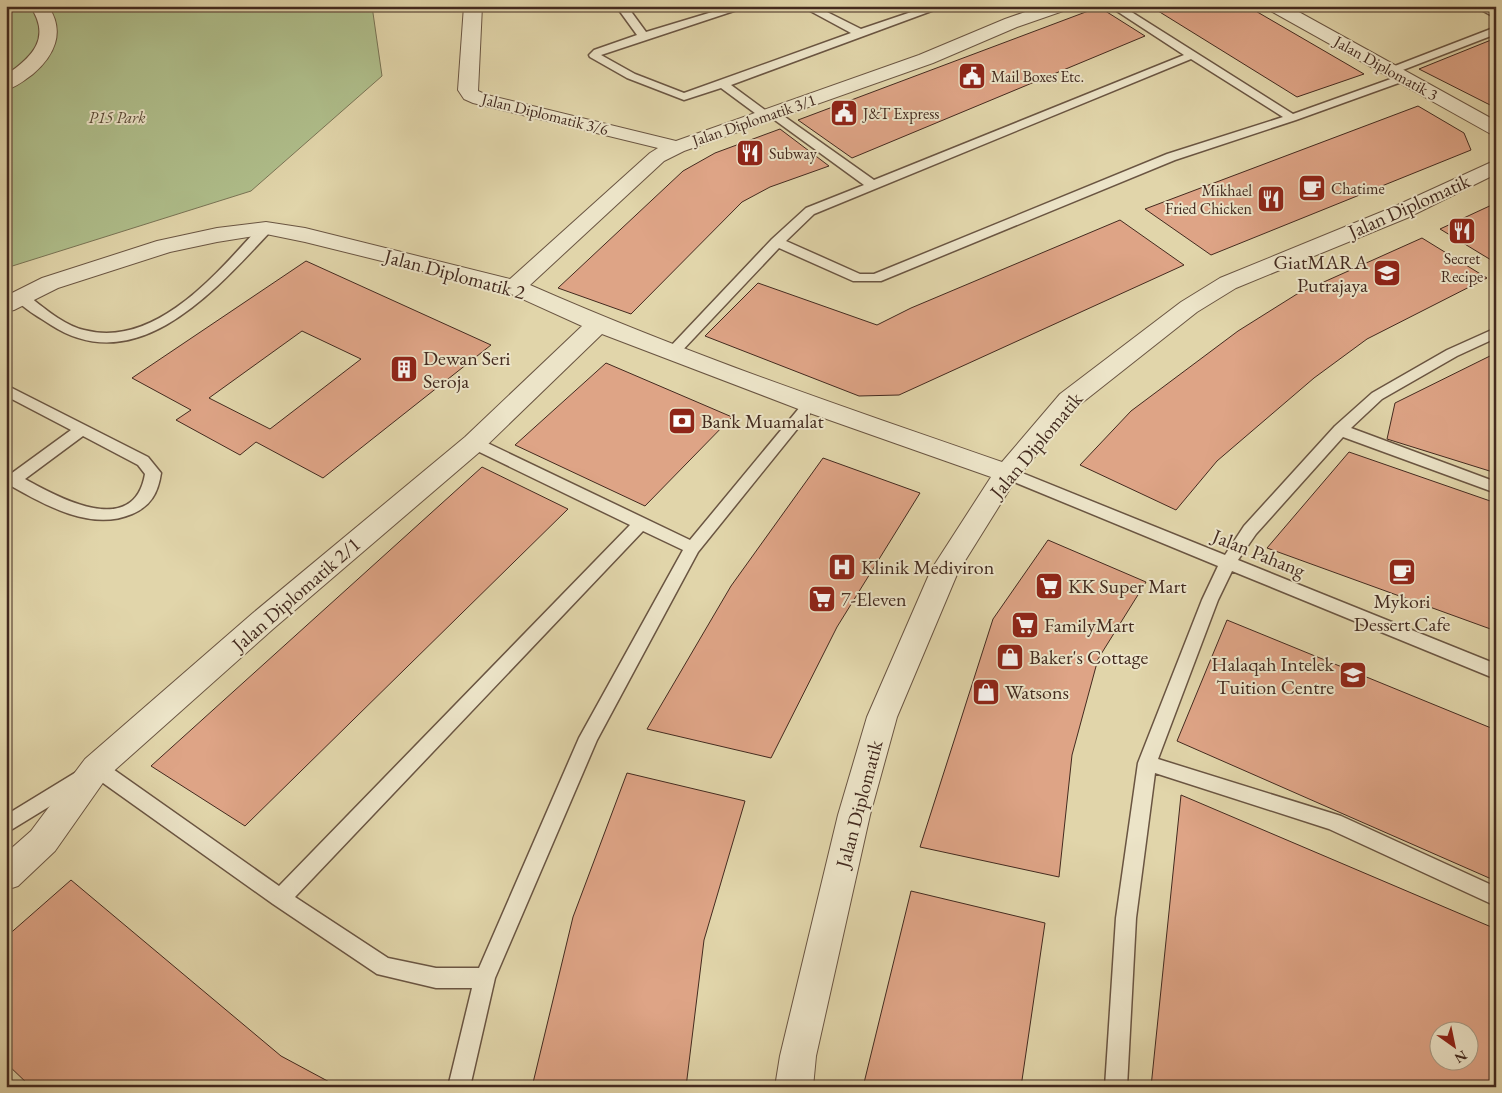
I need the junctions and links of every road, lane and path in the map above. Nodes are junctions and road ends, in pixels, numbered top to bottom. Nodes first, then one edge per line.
1 (39, 6) edge
2 (473, 6) edge
3 (621, 6) edge
4 (744, 6) edge
5 (806, 6) edge
6 (940, 6) edge
7 (1060, 6) edge
8 (1114, 6) edge
9 (1275, 6) edge
10 (1479, 6) edge
11 (1496, 16) edge
12 (1496, 30) edge
13 (860, 33) junction
14 (644, 36) junction
15 (1192, 55) junction
16 (1397, 74) junction
17 (6, 84) edge
18 (724, 84) junction
19 (770, 115) junction
20 (1292, 118) junction
21 (1496, 129) edge
22 (677, 147) junction
23 (1496, 166) edge
24 (874, 186) junction
25 (266, 228) junction
26 (778, 242) junction
27 (515, 287) junction
28 (13, 301) edge
29 (598, 324) junction
30 (1496, 332) edge
31 (673, 352) junction
32 (6, 390) edge
33 (810, 404) junction
34 (82, 430) junction
35 (1340, 430) junction
36 (474, 442) junction
37 (1007, 473) junction
38 (10, 478) edge
39 (1496, 488) edge
40 (640, 524) junction
41 (692, 548) junction
42 (1228, 564) junction
43 (1496, 672) edge
44 (1147, 763) junction
45 (96, 768) junction
46 (6, 825) edge
47 (6, 875) edge
48 (1496, 897) edge
49 (280, 898) junction
50 (485, 978) junction
51 (459, 1087) edge
52 (794, 1087) edge
53 (1116, 1087) edge

1 - 17 street
2 - 22 street, Jalan Diplomatik 3/6
3 - 14 lane
4 - 14 lane
5 - 13 lane
6 - 13 lane
7 - 19 street, Jalan Diplomatik 3/1
8 - 15 lane
9 - 16 street, Jalan Diplomatik 3
10 - 11 lane
12 - 16 lane
13 - 18 lane
14 - 18 lane
15 - 20 lane
15 - 24 lane
16 - 20 lane
16 - 21 street, Jalan Diplomatik 3
18 - 19 lane
19 - 22 street, Jalan Diplomatik 3/1
19 - 24 lane
20 - 26 lane
22 - 27 street, Jalan Diplomatik 3/1
23 - 37 street, Jalan Diplomatik
24 - 26 lane
25 - 27 street, Jalan Diplomatik 2
25 - 28 street, Jalan Diplomatik 2
25 - 28 lane
26 - 31 lane
27 - 29 street, Jalan Diplomatik 2
29 - 31 street, Jalan Diplomatik 2
29 - 36 street, Jalan Diplomatik 2/1
30 - 35 lane
31 - 33 street, Jalan Diplomatik 2
32 - 34 lane
33 - 37 street, Jalan Diplomatik 2
33 - 41 lane
34 - 38 lane
34 - 38 lane
35 - 39 lane
35 - 42 lane
36 - 40 lane
36 - 45 street, Jalan Diplomatik 2/1
37 - 42 lane, Jalan Pahang
37 - 52 street, Jalan Diplomatik
40 - 41 lane
40 - 49 lane
41 - 50 lane
42 - 43 lane, Jalan Pahang
42 - 44 lane
44 - 48 lane
44 - 53 lane
45 - 46 lane
45 - 47 street, Jalan Diplomatik 2/1
45 - 49 lane
49 - 50 lane
50 - 51 lane

